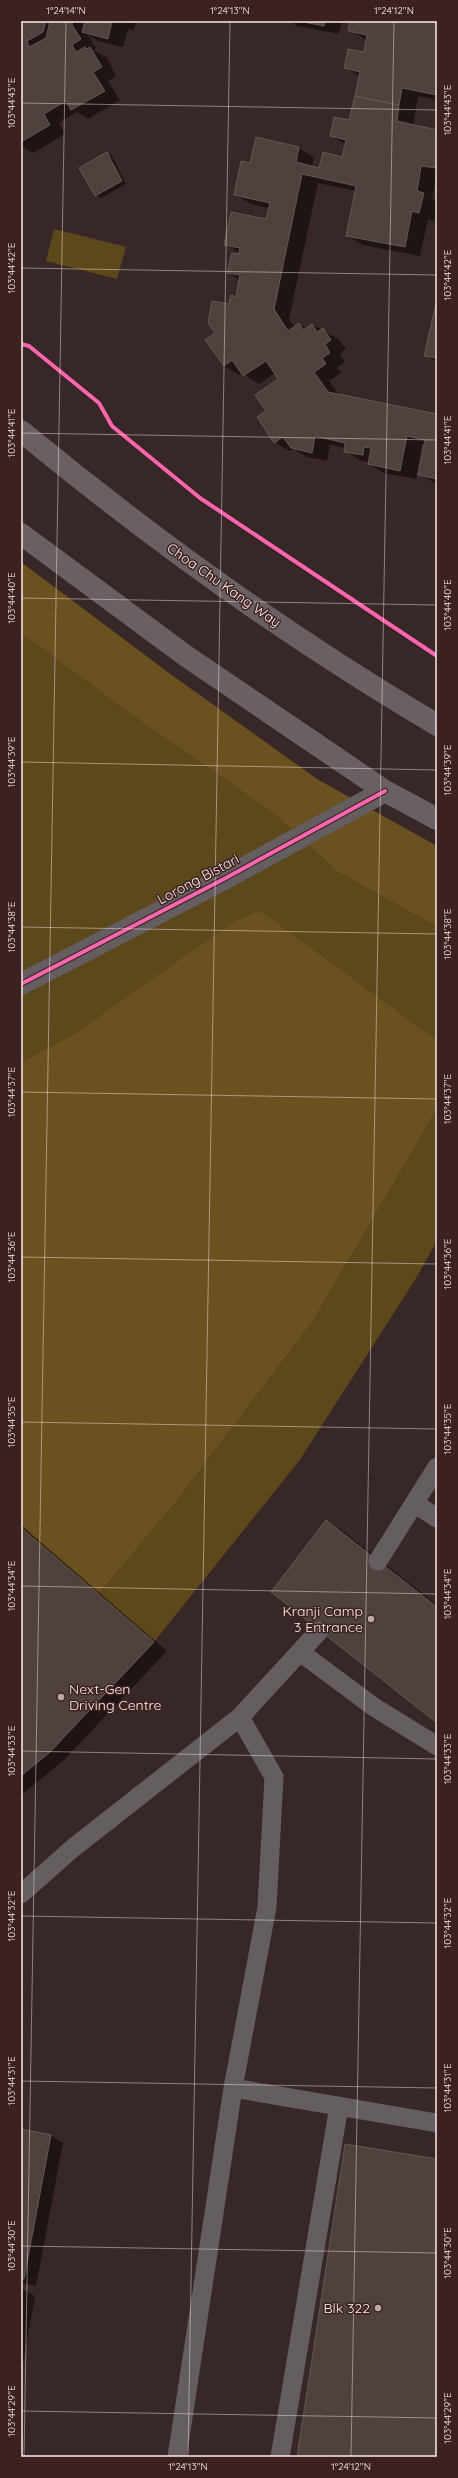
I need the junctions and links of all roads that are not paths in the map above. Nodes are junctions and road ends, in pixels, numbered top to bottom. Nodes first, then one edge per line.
1 (21, 431) edge
2 (21, 534) edge
3 (437, 725) edge
4 (385, 790) junction
5 (437, 819) edge
6 (21, 984) edge
7 (437, 1466) edge
8 (414, 1503) junction
9 (437, 1518) edge
10 (378, 1560) dead end
11 (320, 1631) dead end
12 (300, 1652) junction
13 (240, 1717) junction
14 (437, 1746) edge
15 (21, 1894) edge
16 (233, 2088) junction
17 (339, 2106) junction
18 (437, 2123) edge
19 (177, 2457) edge
20 (280, 2457) edge

1 - 3 main road, Choa Chu Kang Way
2 - 4 main road
4 - 5 main road
4 - 6 street, Lorong Bistari
7 - 8 lane
8 - 9 lane
8 - 10 lane
11 - 12 lane
12 - 13 lane
12 - 14 lane
13 - 15 lane
13 - 16 lane
16 - 17 lane
16 - 19 lane
17 - 18 lane
17 - 20 lane

